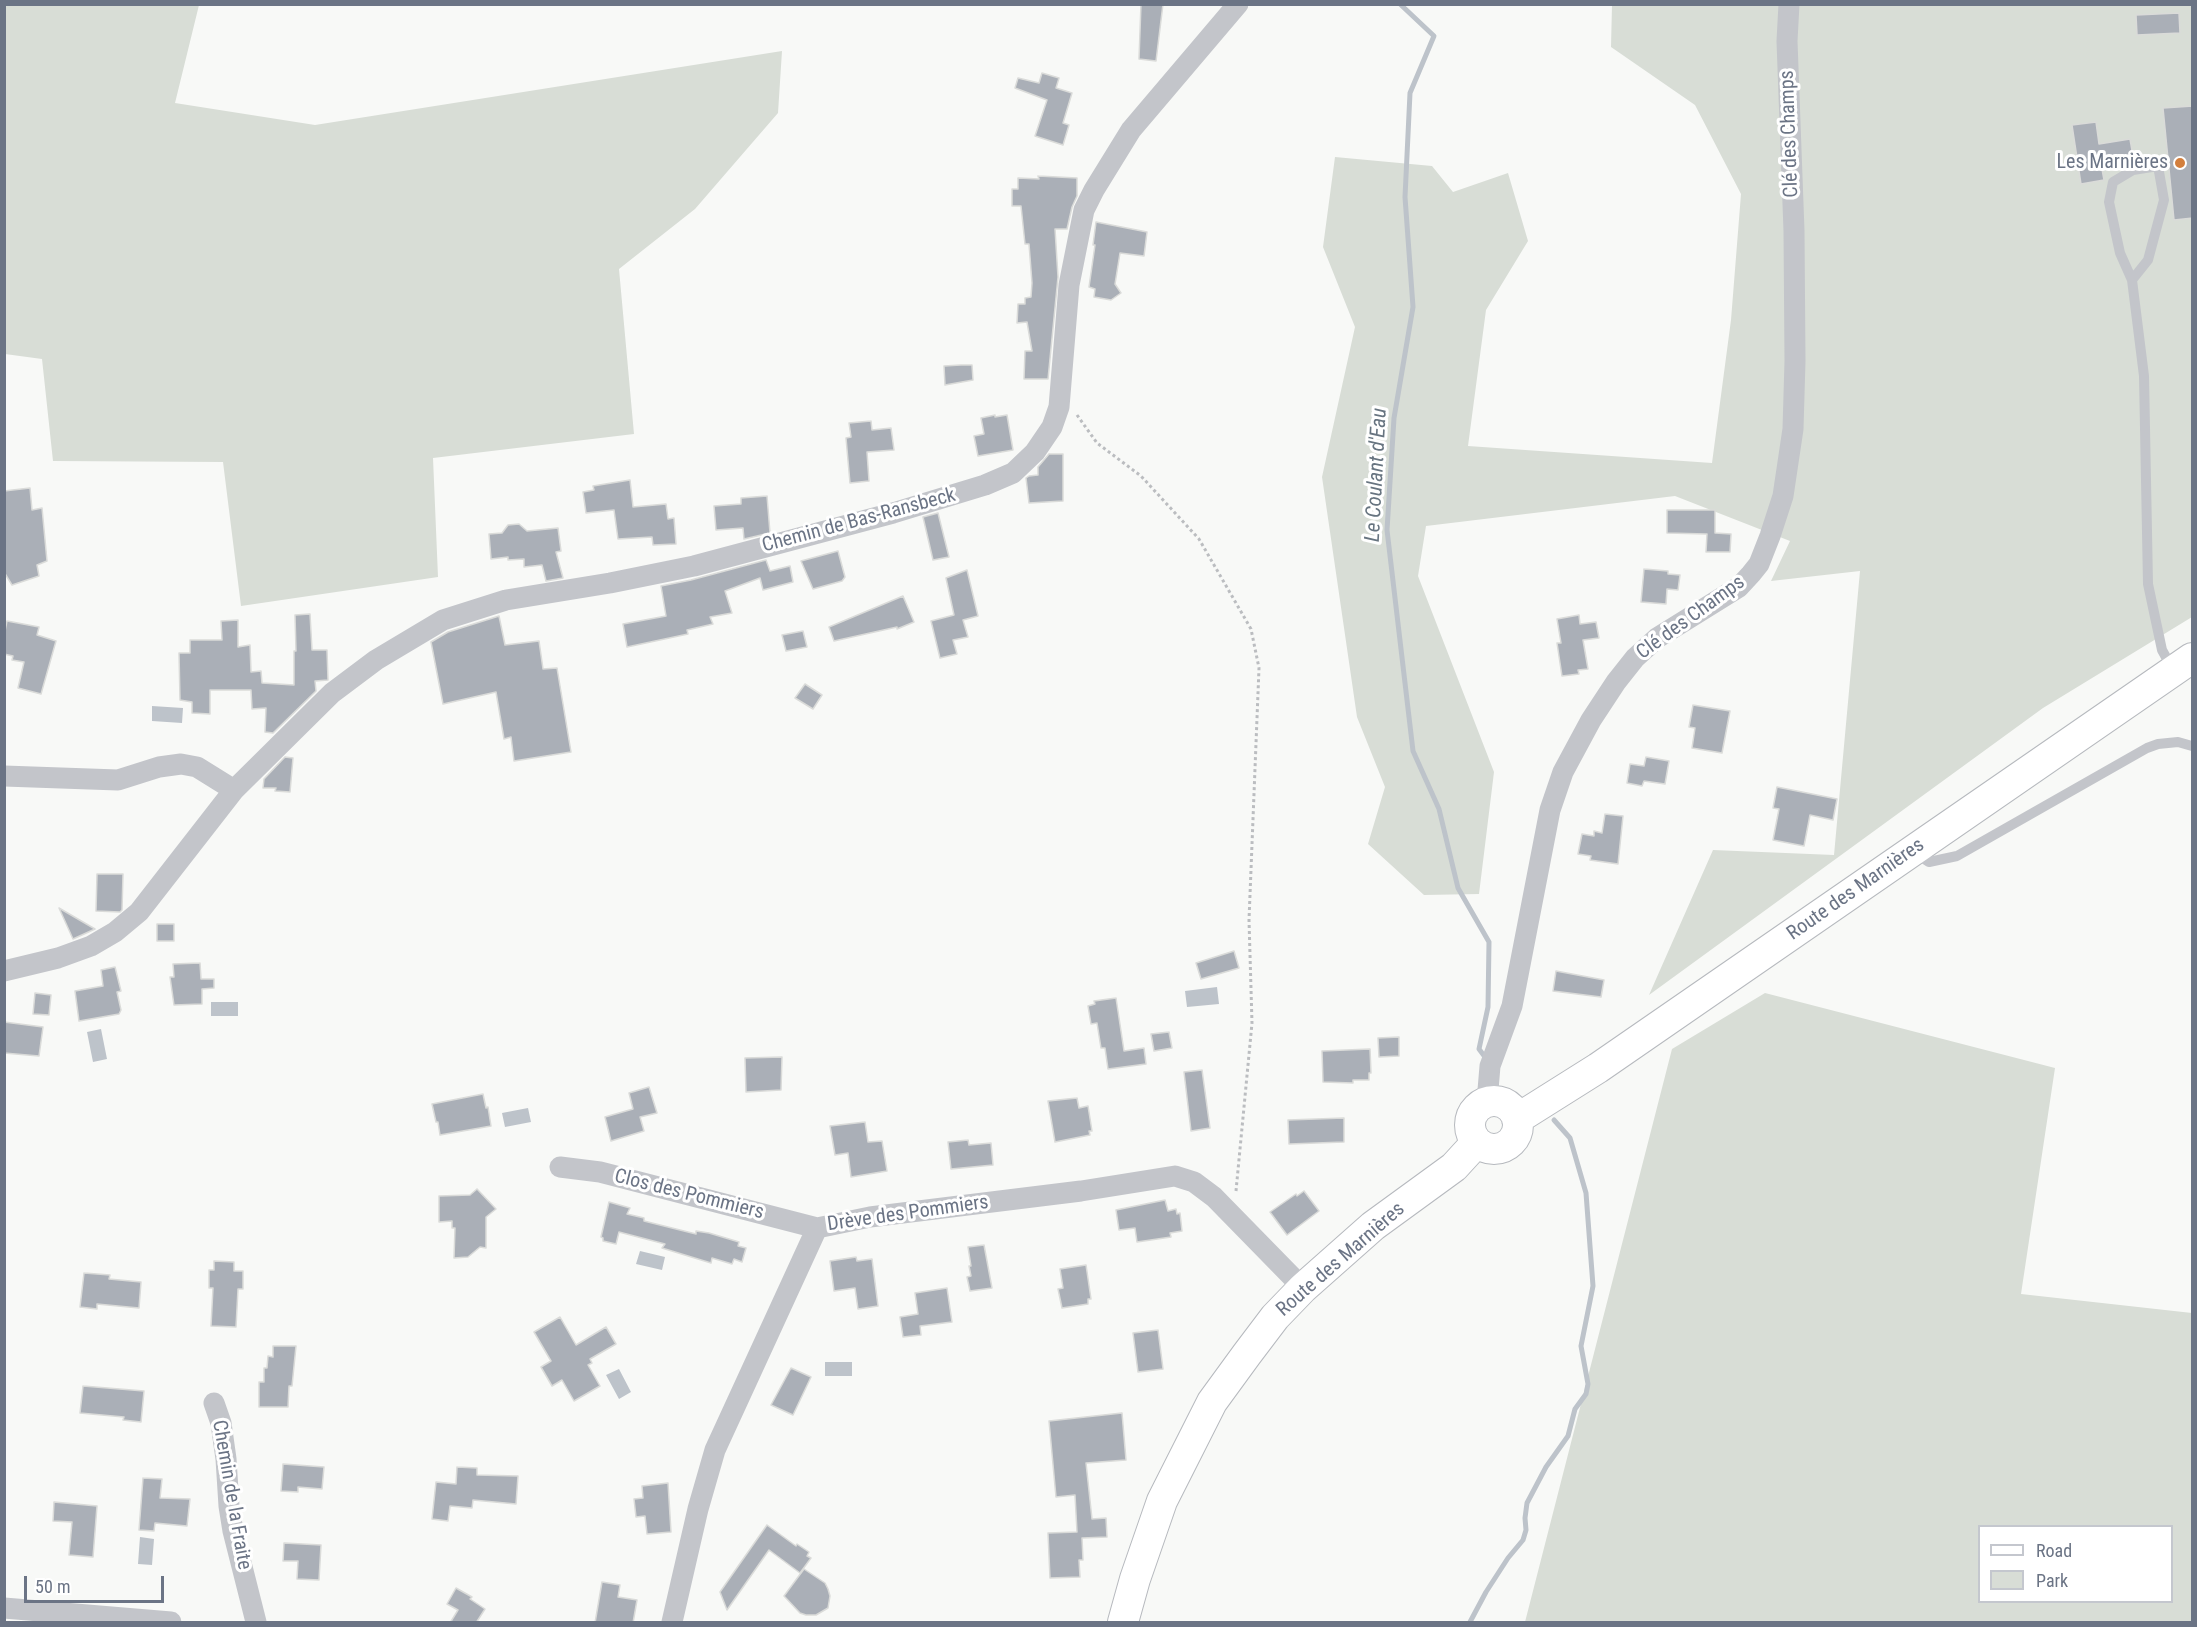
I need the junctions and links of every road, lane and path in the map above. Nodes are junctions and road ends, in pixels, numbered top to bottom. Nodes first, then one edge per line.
1 (1238, 4) edge
2 (1789, 4) edge
3 (2132, 280) junction
4 (1059, 408) junction
5 (2183, 664) edge
6 (2193, 746) edge
7 (4, 776) edge
8 (234, 790) junction
9 (1913, 851) junction
10 (4, 971) edge
11 (1487, 1102) junction
12 (1517, 1119) junction
13 (1476, 1143) junction
14 (560, 1167) dead end
15 (1234, 1217) junction
16 (817, 1228) junction
17 (1303, 1288) junction
18 (214, 1403) dead end
19 (4, 1608) edge
20 (171, 1623) edge
21 (256, 1623) edge
22 (672, 1623) edge
23 (1123, 1623) edge

1 - 4 street, Chemin de Bas-Ransbeck
2 - 11 street, Clé des Champs
3 - 3 lane
3 - 5 lane
4 - 8 street, Chemin de Bas-Ransbeck
4 - 15 path
5 - 9 street, Route des Marnières
6 - 9 lane
7 - 8 street
8 - 10 street, Chemin de Bas-Ransbeck
9 - 12 street, Route des Marnières
11 - 12 street
11 - 13 street
12 - 13 street
13 - 17 street, Route des Marnières
14 - 16 street, Clos des Pommiers
15 - 16 street, Drève des Pommiers
15 - 17 street, Drève des Pommiers
16 - 22 street, Drève des Pommiers
17 - 23 street, Route des Marnières
18 - 21 street, Chemin de la Fraite
19 - 20 street

